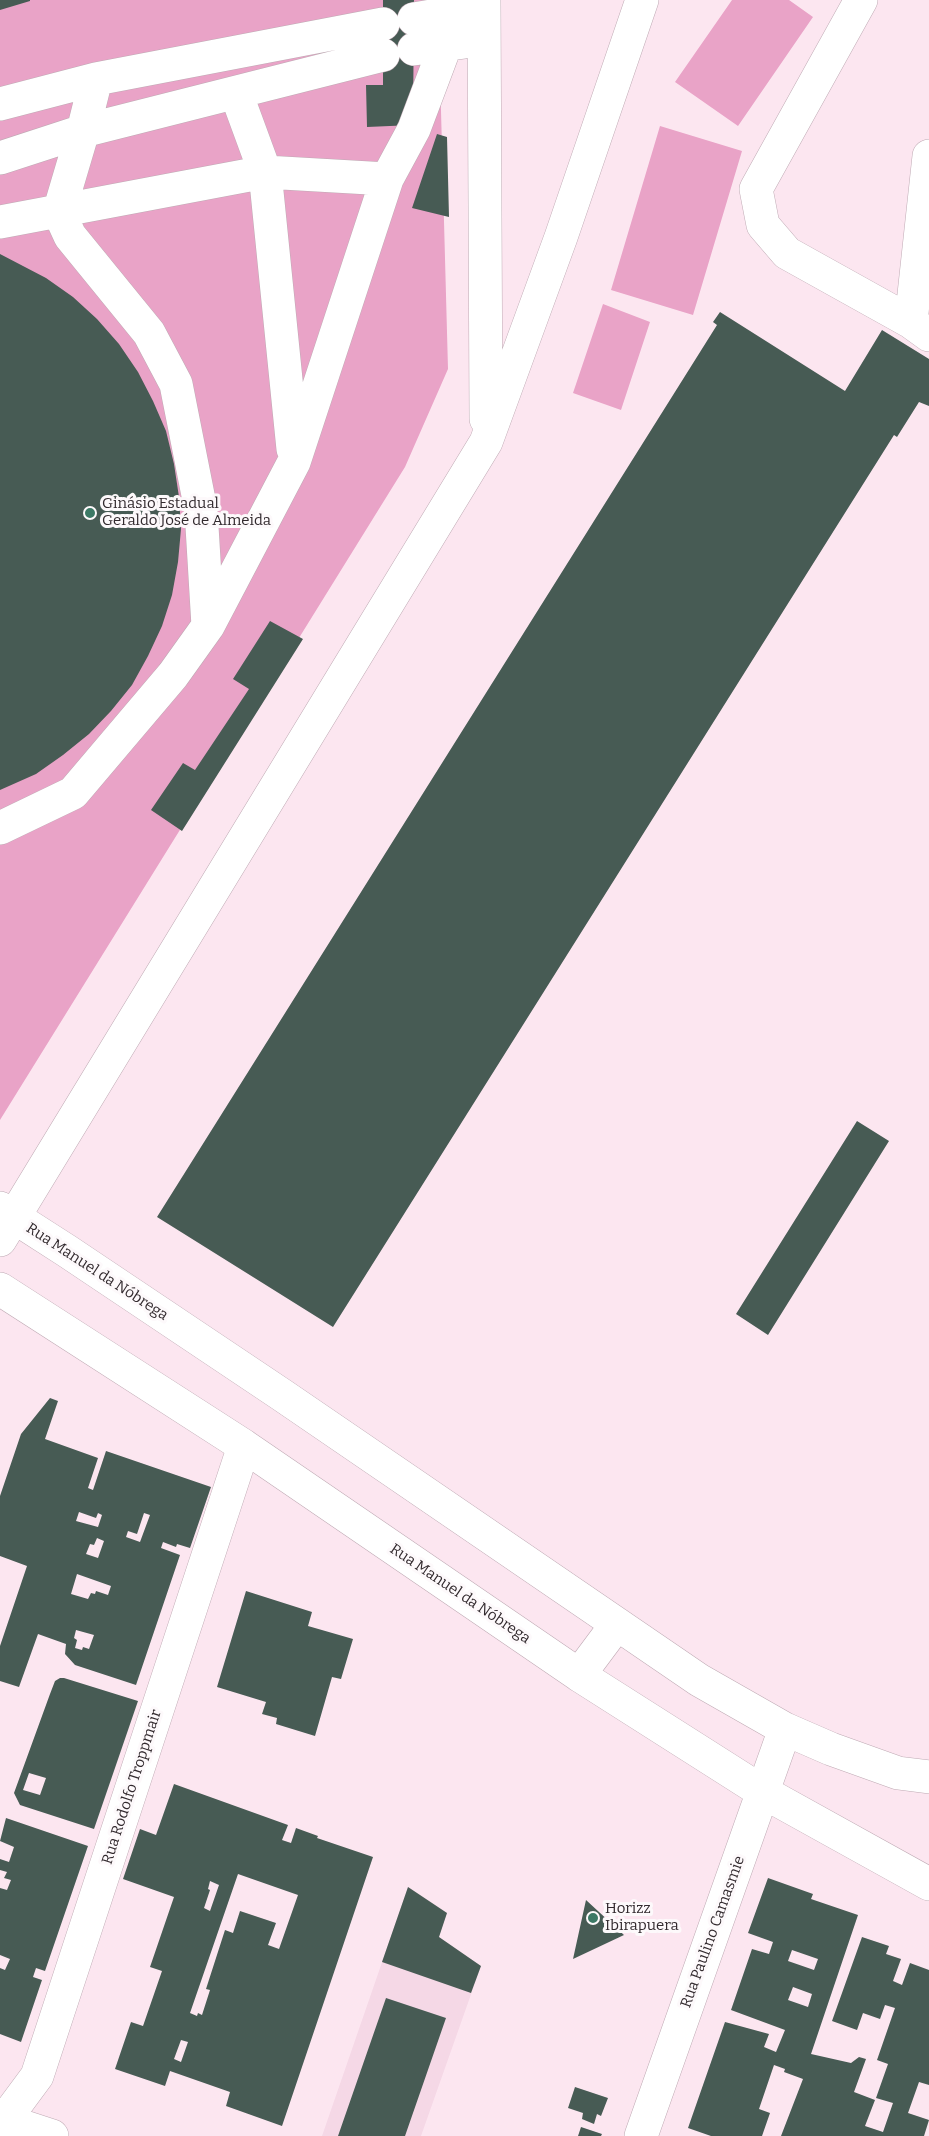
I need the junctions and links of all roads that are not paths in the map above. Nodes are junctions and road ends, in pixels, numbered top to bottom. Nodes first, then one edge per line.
1 (642, 0) edge
2 (861, 0) edge
3 (484, 4) edge
4 (398, 37) junction
5 (484, 39) junction
6 (446, 44) junction
7 (96, 80) junction
8 (236, 93) junction
9 (0, 104) edge
10 (83, 131) junction
11 (929, 156) edge
12 (0, 158) edge
13 (266, 172) junction
14 (387, 179) junction
15 (59, 212) junction
16 (0, 222) edge
17 (920, 328) edge
18 (486, 442) junction
19 (294, 462) junction
20 (208, 626) junction
21 (0, 828) edge
22 (5, 1222) edge
23 (0, 1289) edge
24 (244, 1446) junction
25 (617, 1624) junction
26 (579, 1675) junction
27 (785, 1729) junction
28 (929, 1777) edge
29 (763, 1792) junction
30 (929, 1884) edge
31 (2, 2122) edge
32 (52, 2136) edge
33 (641, 2136) edge

1 - 18 street
2 - 17 street
3 - 4 street
3 - 5 street
4 - 6 street
4 - 7 street
4 - 8 street
5 - 6 street
5 - 18 street
6 - 14 street
7 - 9 street
7 - 10 street
8 - 10 street
8 - 13 street
10 - 12 street
10 - 15 street
11 - 17 street
13 - 14 street
13 - 15 street
13 - 19 street
14 - 19 street
15 - 16 street
15 - 20 street
18 - 22 street
19 - 20 street
20 - 21 street
22 - 25 street, Rua Manuel da Nóbrega
23 - 24 street, Rua Manuel da Nóbrega
24 - 26 street, Rua Manuel da Nóbrega
24 - 31 street, Rua Rodolfo Troppmair
25 - 26 street
25 - 27 street, Rua Manuel da Nóbrega
26 - 29 street, Rua Manuel da Nóbrega
27 - 28 street, Rua Manuel da Nóbrega
27 - 29 street, Rua Paulino Camasmie
29 - 30 street, Rua Manuel da Nóbrega
29 - 33 street, Rua Paulino Camasmie
31 - 32 street

